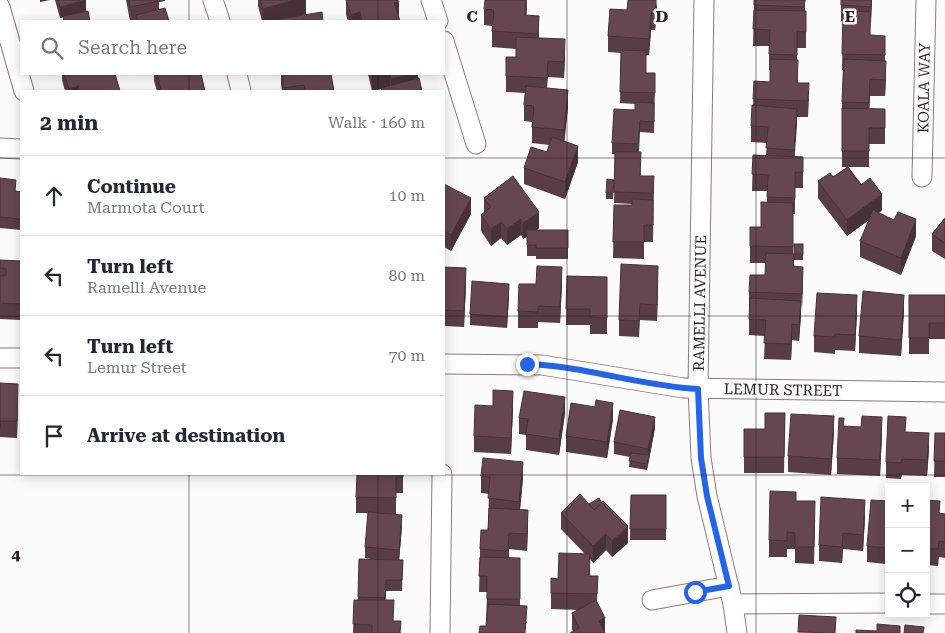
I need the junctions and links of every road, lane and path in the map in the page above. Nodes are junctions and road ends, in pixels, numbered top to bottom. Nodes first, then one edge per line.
1 (213, 0) edge
2 (431, 0) edge
3 (704, 0) edge
4 (926, 0) edge
5 (0, 7) edge
6 (220, 20) edge
7 (438, 20) edge
8 (445, 43) edge
9 (237, 75) edge
10 (24, 90) edge
11 (241, 90) edge
12 (476, 144) dead end
13 (0, 148) edge
14 (20, 149) edge
15 (922, 177) dead end
16 (0, 358) edge
17 (20, 358) edge
18 (445, 364) edge
19 (698, 389) junction
20 (945, 392) edge
21 (442, 475) edge
22 (731, 595) junction
23 (652, 600) dead end
24 (885, 603) edge
25 (930, 604) edge
26 (945, 604) edge
27 (440, 633) edge
28 (737, 633) edge

1 - 6 street
2 - 7 street
3 - 19 street, RAMELLI AVENUE
4 - 15 street, KOALA WAY
5 - 10 street
8 - 12 street
9 - 11 street
13 - 14 street
16 - 17 street
18 - 19 street, LEMUR STREET
19 - 20 street, LEMUR STREET
19 - 22 street, RAMELLI AVENUE
21 - 27 street
22 - 23 street
22 - 24 street
22 - 28 street, RAMELLI AVENUE
25 - 26 street

